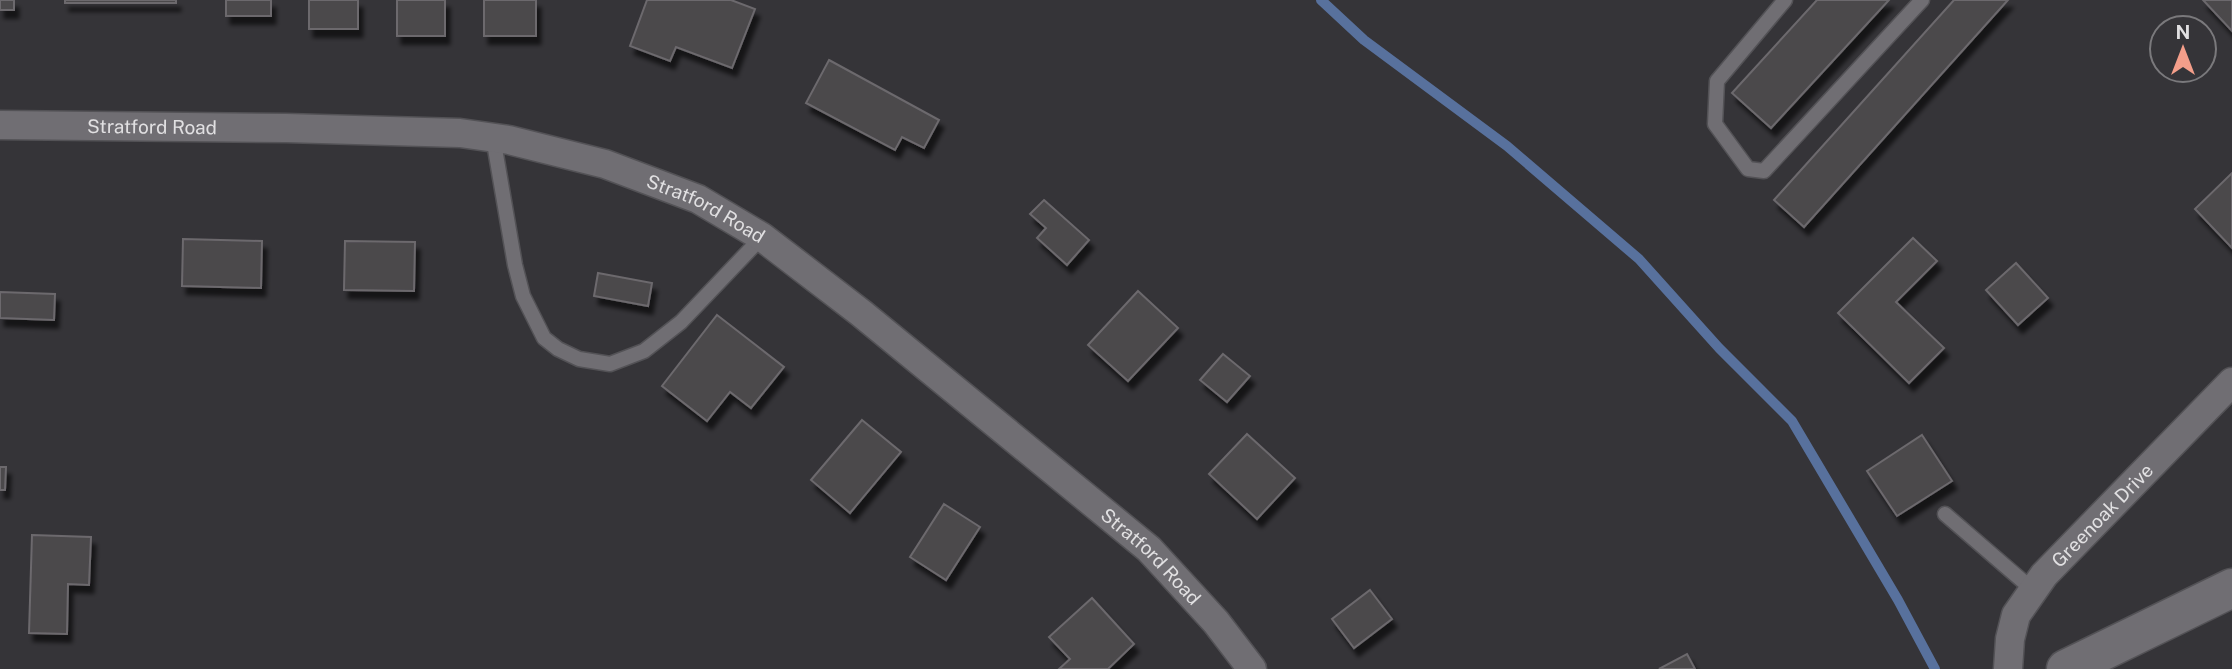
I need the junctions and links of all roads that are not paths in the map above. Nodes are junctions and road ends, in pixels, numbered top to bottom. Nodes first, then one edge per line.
1 (1785, 0) edge
2 (1922, 0) edge
3 (0, 125) edge
4 (492, 137) junction
5 (762, 237) junction
6 (2232, 382) edge
7 (1944, 514) dead end
8 (2232, 588) edge
9 (2033, 590) junction
10 (1252, 669) edge
11 (2008, 669) edge
12 (2066, 669) edge

1 - 2 lane
3 - 4 street, Stratford Road
4 - 5 street, Stratford Road
4 - 5 lane
5 - 10 street, Stratford Road
6 - 9 street, Greenoak Drive
7 - 9 lane
8 - 12 main road
9 - 11 street, Greenoak Drive

